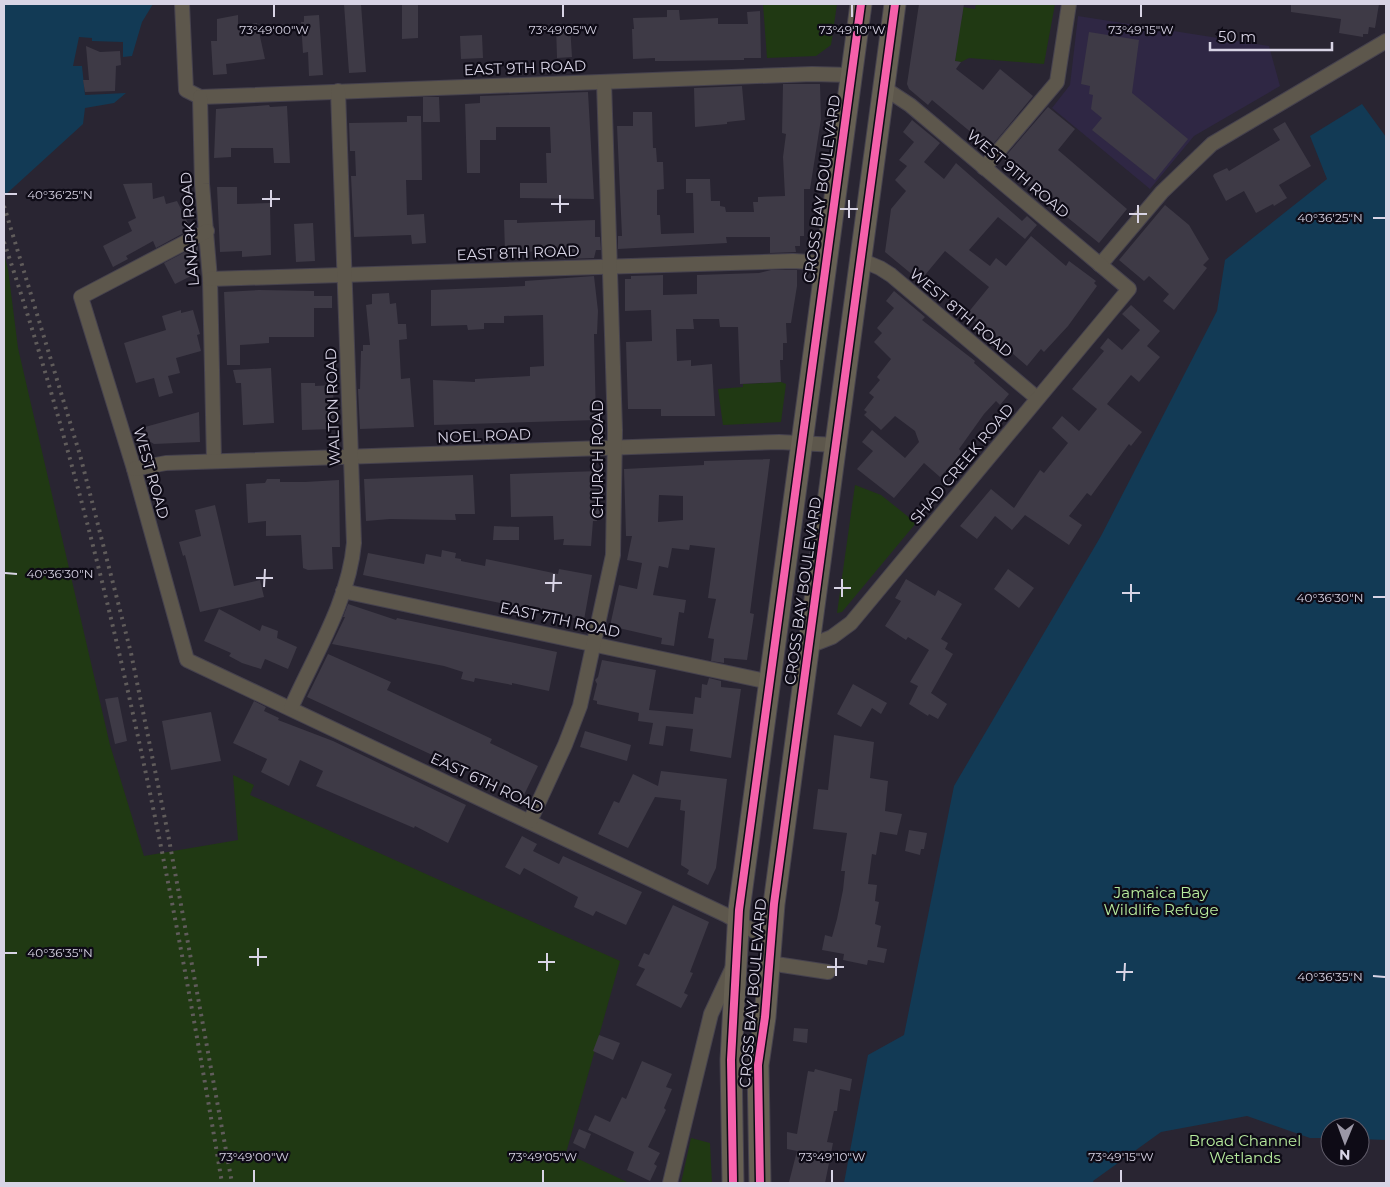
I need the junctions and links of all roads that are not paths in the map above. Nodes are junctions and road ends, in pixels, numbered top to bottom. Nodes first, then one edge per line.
1 (182, 4) edge
2 (861, 4) edge
3 (896, 4) edge
4 (1069, 4) edge
5 (1386, 41) edge
6 (851, 76) junction
7 (604, 82) junction
8 (884, 88) junction
9 (338, 91) junction
10 (200, 98) junction
11 (984, 168) junction
12 (207, 231) junction
13 (861, 260) junction
14 (826, 264) junction
15 (1100, 265) junction
16 (610, 266) junction
17 (344, 275) junction
18 (210, 279) junction
19 (1128, 289) joint
20 (1037, 398) junction
21 (802, 443) junction
22 (836, 446) junction
23 (614, 447) junction
24 (351, 457) junction
25 (214, 461) junction
26 (134, 469) junction
27 (343, 591) junction
28 (595, 643) junction
29 (809, 646) junction
30 (187, 660) joint
31 (770, 682) junction
32 (291, 708) junction
33 (530, 821) junction
34 (738, 921) junction
35 (770, 940) junction
36 (734, 963) junction
37 (769, 963) junction
38 (828, 972) dead end
39 (670, 1183) edge
40 (733, 1183) edge
41 (760, 1183) edge

1 - 10 street
2 - 6 main road, CROSS BAY BOULEVARD
3 - 8 main road, CROSS BAY BOULEVARD
4 - 11 street
5 - 15 street
6 - 7 street, EAST 9TH ROAD
6 - 14 main road, CROSS BAY BOULEVARD
7 - 9 street, EAST 9TH ROAD
7 - 16 street, CHURCH ROAD
8 - 11 street, WEST 9TH ROAD
8 - 13 main road, CROSS BAY BOULEVARD
9 - 10 street, EAST 9TH ROAD
9 - 17 street, WALTON ROAD
10 - 12 street, LANARK ROAD
11 - 15 street, WEST 9TH ROAD
12 - 18 street, LANARK ROAD
12 - 26 street, WEST ROAD
13 - 20 street, WEST 8TH ROAD
13 - 22 main road, CROSS BAY BOULEVARD
14 - 16 street, EAST 8TH ROAD
14 - 21 main road, CROSS BAY BOULEVARD
15 - 19 street, WEST 9TH ROAD
16 - 17 street, EAST 8TH ROAD
16 - 23 street, CHURCH ROAD
17 - 18 street, EAST 8TH ROAD
17 - 24 street, WALTON ROAD
18 - 25 street, LANARK ROAD
19 - 20 street, SHAD CREEK ROAD
20 - 29 street, SHAD CREEK ROAD
21 - 22 street, NOEL ROAD
21 - 23 street, NOEL ROAD
21 - 31 main road, CROSS BAY BOULEVARD
22 - 29 main road, CROSS BAY BOULEVARD
23 - 24 street, NOEL ROAD
23 - 28 street, CHURCH ROAD
24 - 25 street, NOEL ROAD
24 - 27 street, WALTON ROAD
25 - 26 street, NOEL ROAD
26 - 30 street, WEST ROAD
27 - 28 street, EAST 7TH ROAD
27 - 32 street, WALTON ROAD
28 - 31 street, EAST 7TH ROAD
28 - 33 street, CHURCH ROAD
29 - 35 main road, CROSS BAY BOULEVARD
30 - 32 street, EAST 6TH ROAD
31 - 34 main road, CROSS BAY BOULEVARD
32 - 33 street, EAST 6TH ROAD
33 - 34 street, EAST 6TH ROAD
34 - 35 street, EAST 6TH ROAD
34 - 36 main road, CROSS BAY BOULEVARD
35 - 37 main road, CROSS BAY BOULEVARD
36 - 39 street, CROSS BAY BOULEVARD
36 - 40 main road, CROSS BAY BOULEVARD
37 - 38 street
37 - 41 main road, CROSS BAY BOULEVARD

